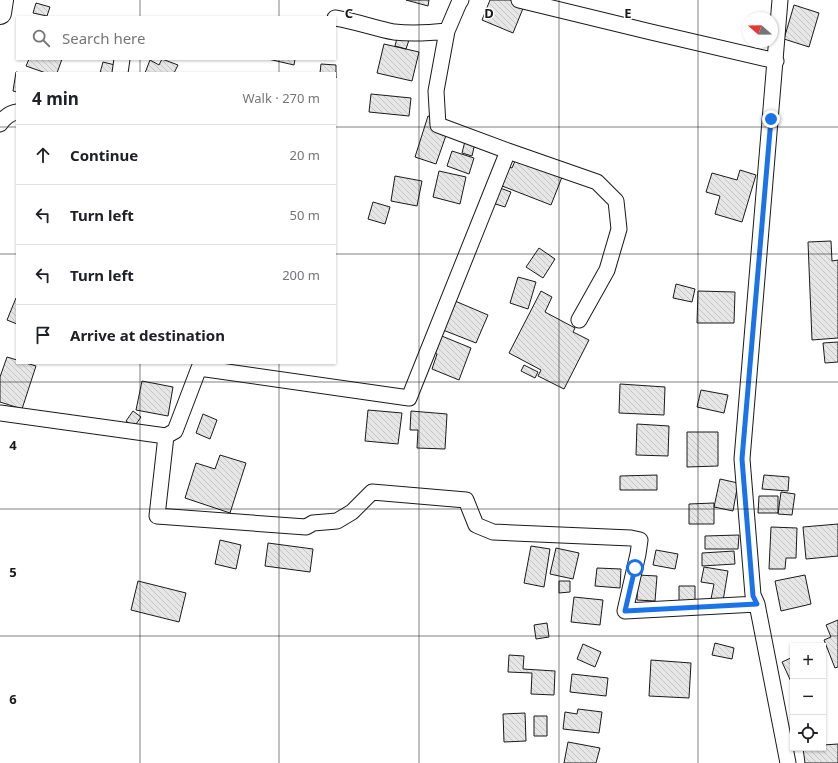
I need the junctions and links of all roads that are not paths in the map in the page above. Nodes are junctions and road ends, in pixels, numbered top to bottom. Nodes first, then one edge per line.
1 (2, 0) edge
2 (461, 0) edge
3 (519, 0) edge
4 (780, 0) edge
5 (0, 13) edge
6 (336, 18) edge
7 (447, 31) junction
8 (122, 60) edge
9 (776, 60) junction
10 (120, 72) edge
11 (16, 112) edge
12 (0, 124) edge
13 (508, 151) junction
14 (579, 320) dead end
15 (0, 413) edge
16 (166, 436) junction
17 (757, 604) junction
18 (788, 763) edge

1 - 5 highway
2 - 7 street
3 - 9 street
4 - 9 street
6 - 7 street
7 - 13 street
8 - 10 street
9 - 17 street
11 - 12 street
13 - 14 street
13 - 16 street
15 - 16 street
16 - 17 street
17 - 18 street

